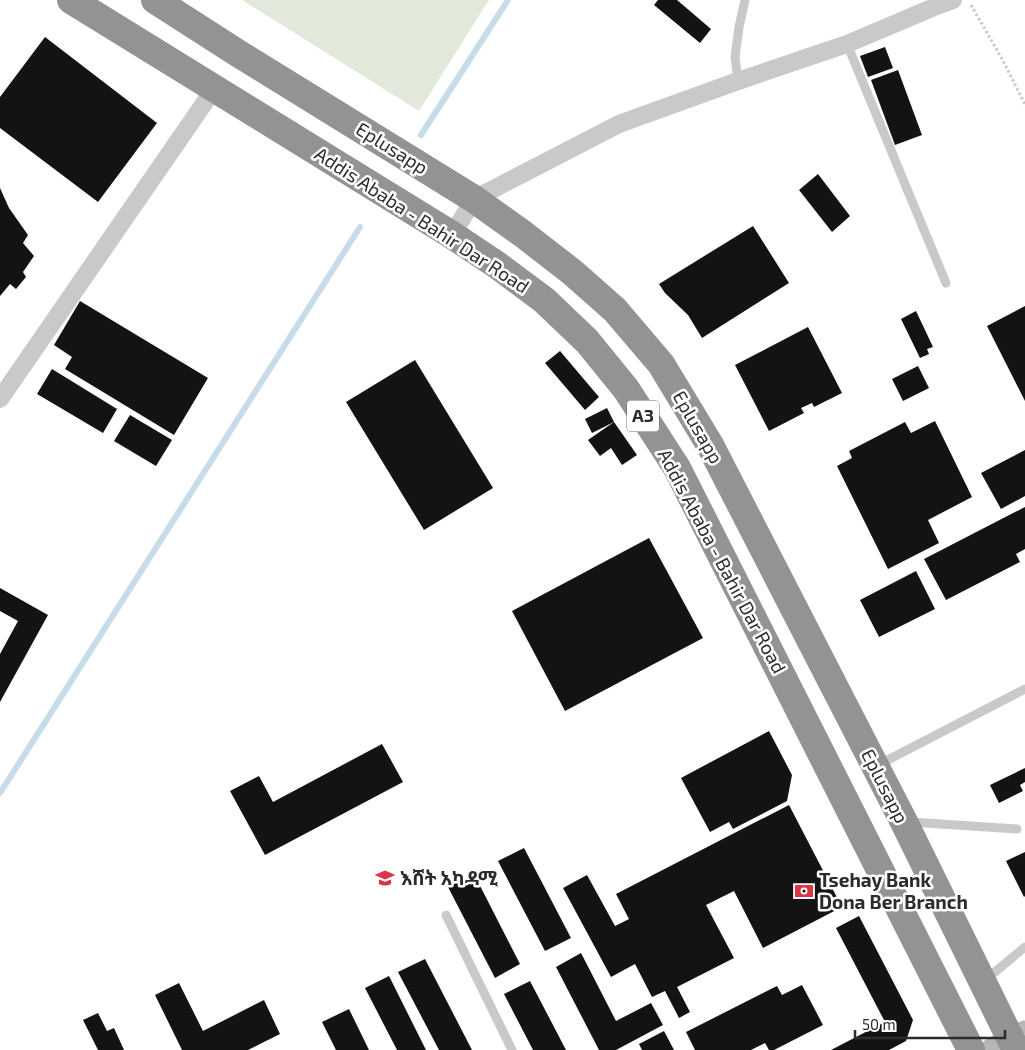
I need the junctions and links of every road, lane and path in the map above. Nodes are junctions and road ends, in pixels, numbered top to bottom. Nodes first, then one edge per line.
1 (71, 0) edge
2 (155, 0) edge
3 (744, 0) edge
4 (953, 0) edge
5 (968, 0) edge
6 (847, 44) junction
7 (738, 81) junction
8 (214, 89) junction
9 (1025, 104) edge
10 (474, 199) junction
11 (452, 235) junction
12 (946, 283) dead end
13 (0, 399) edge
14 (1025, 690) edge
15 (876, 766) junction
16 (904, 822) junction
17 (1017, 829) dead end
18 (446, 915) dead end
19 (1025, 947) edge
20 (982, 982) junction
21 (1011, 1043) edge
22 (512, 1050) edge
23 (971, 1050) edge

1 - 8 highway, Addis Ababa - Bahir Dar Road / A3
2 - 10 highway, Eplusapp / A3
3 - 7 lane
4 - 6 street
5 - 9 path
6 - 7 street
6 - 12 lane
7 - 10 street
8 - 11 highway, Addis Ababa - Bahir Dar Road / A3
8 - 13 street
10 - 11 street
10 - 15 highway, Eplusapp / A3
11 - 23 highway, Addis Ababa - Bahir Dar Road / A3
14 - 15 lane
15 - 16 highway, Eplusapp / A3
16 - 17 lane
16 - 20 highway, Eplusapp / A3
18 - 22 lane
19 - 20 lane
20 - 21 highway, Eplusapp / A3

